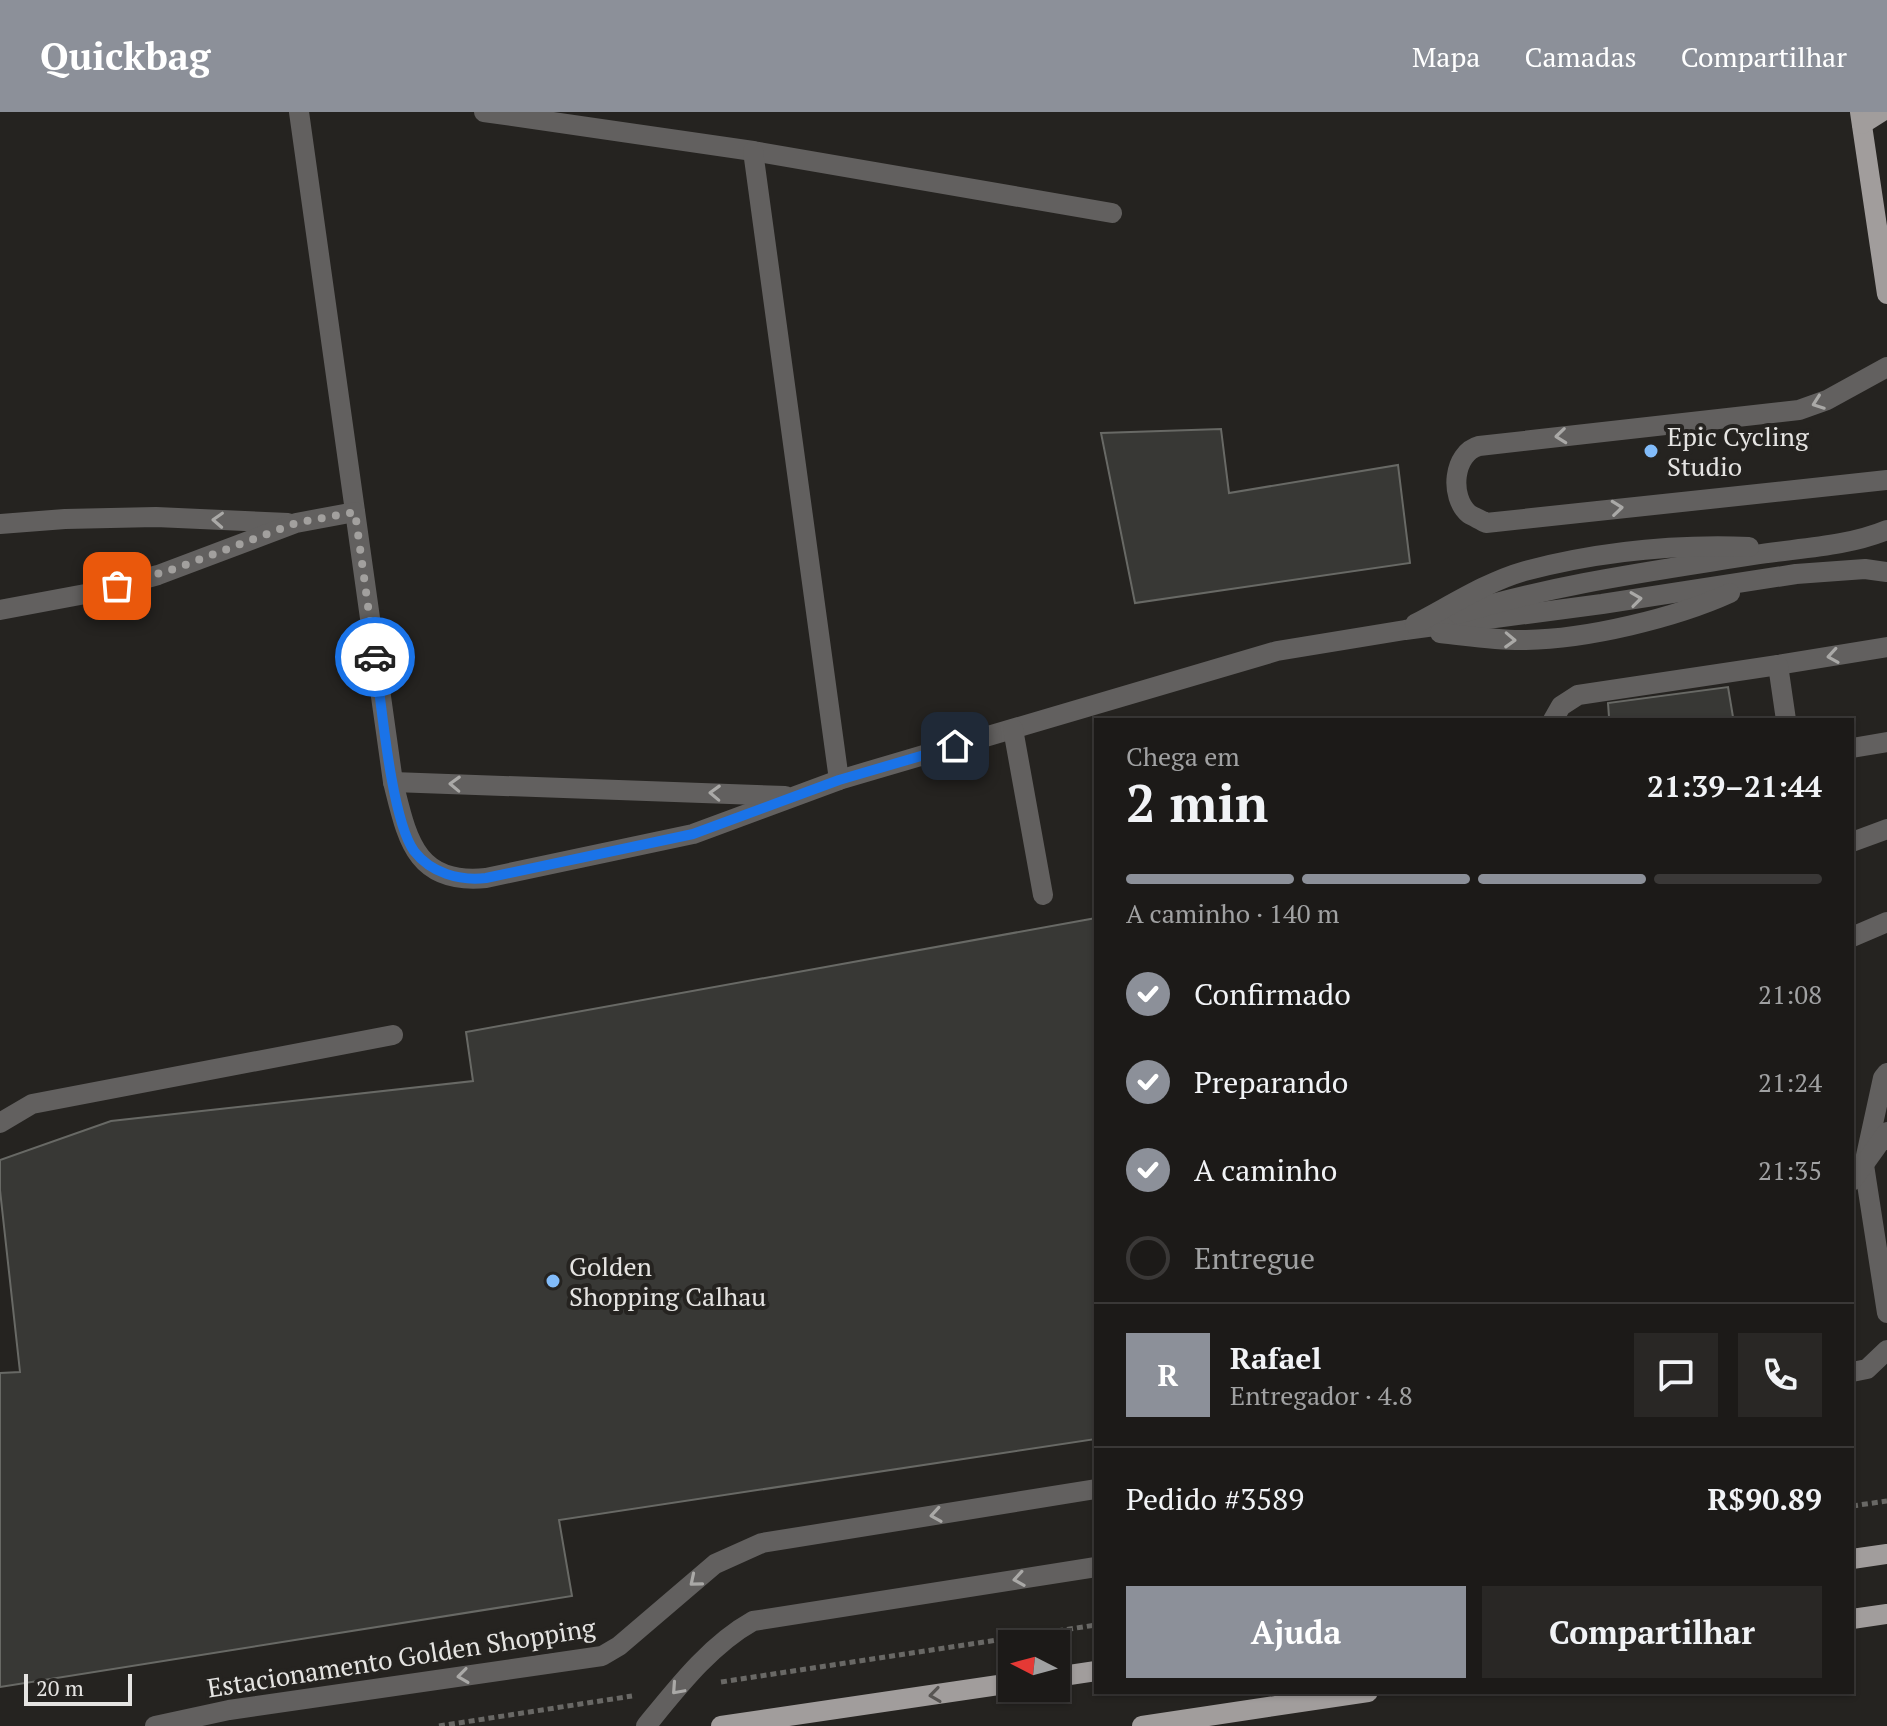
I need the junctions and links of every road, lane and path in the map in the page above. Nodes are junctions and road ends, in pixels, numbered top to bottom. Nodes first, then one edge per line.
1 (299, 112) edge
2 (484, 112) edge
3 (1881, 112) edge
4 (1861, 118) edge
5 (753, 151) junction
6 (1112, 213) dead end
7 (1887, 294) edge
8 (1887, 367) edge
9 (1887, 480) edge
10 (355, 512) junction
11 (296, 523) junction
12 (0, 524) edge
13 (1887, 530) edge
14 (1796, 548) junction
15 (1887, 572) edge
16 (1755, 581) junction
17 (0, 610) edge
18 (1405, 630) junction
19 (1887, 647) edge
20 (1778, 665) junction
21 (1554, 718) edge
22 (1786, 718) edge
23 (1013, 729) junction
24 (1887, 742) edge
25 (1854, 748) edge
26 (839, 780) junction
27 (393, 782) junction
28 (793, 796) junction
29 (1887, 829) edge
30 (1854, 841) edge
31 (1043, 895) dead end
32 (1887, 922) edge
33 (1854, 936) edge
34 (393, 1035) dead end
35 (1887, 1073) edge
36 (1887, 1107) edge
37 (0, 1123) edge
38 (1887, 1132) edge
39 (1887, 1150) edge
40 (1858, 1173) edge
41 (1887, 1313) edge
42 (1887, 1350) edge
43 (1854, 1372) edge
44 (1094, 1489) edge
45 (1887, 1501) edge
46 (1854, 1506) edge
47 (1887, 1554) edge
48 (1854, 1559) edge
49 (1094, 1567) edge
50 (1887, 1614) edge
51 (1854, 1619) edge
52 (1094, 1625) edge
53 (1094, 1671) edge
54 (1070, 1675) edge
55 (998, 1685) edge
56 (676, 1689) junction
57 (1275, 1694) edge
58 (1355, 1694) edge
59 (1241, 1711) junction
60 (155, 1726) edge
61 (439, 1726) edge
62 (646, 1726) edge
63 (721, 1726) edge
64 (1142, 1726) edge

1 - 10 street
2 - 5 street
3 - 4 main road
4 - 7 main road
5 - 6 street
5 - 26 street
8 -> 9 street
10 - 11 street
10 - 27 street
11 -> 12 street
11 - 17 street
13 - 14 street
14 - 18 street
14 - 18 street
15 - 16 street
18 -> 16 street
18 -> 16 street
18 - 23 street
19 -> 20 street
20 - 21 street
20 - 22 street
23 - 26 street
23 - 31 street
24 - 25 street
26 - 28 street
28 -> 27 street
27 - 28 street
29 - 30 street
32 - 33 street
34 - 37 street
35 - 40 street
36 - 40 street
38 - 40 street
39 - 40 street
40 - 41 street
42 - 43 street
44 -> 60 street, Estacionamento Golden Shopping
45 - 46 path
47 - 48 main road
49 -> 56 street
50 - 51 main road
52 - 56 path
53 - 54 main road
55 -> 63 main road
56 - 61 path
56 - 62 street
57 - 59 main road
58 - 59 main road
59 - 64 main road

